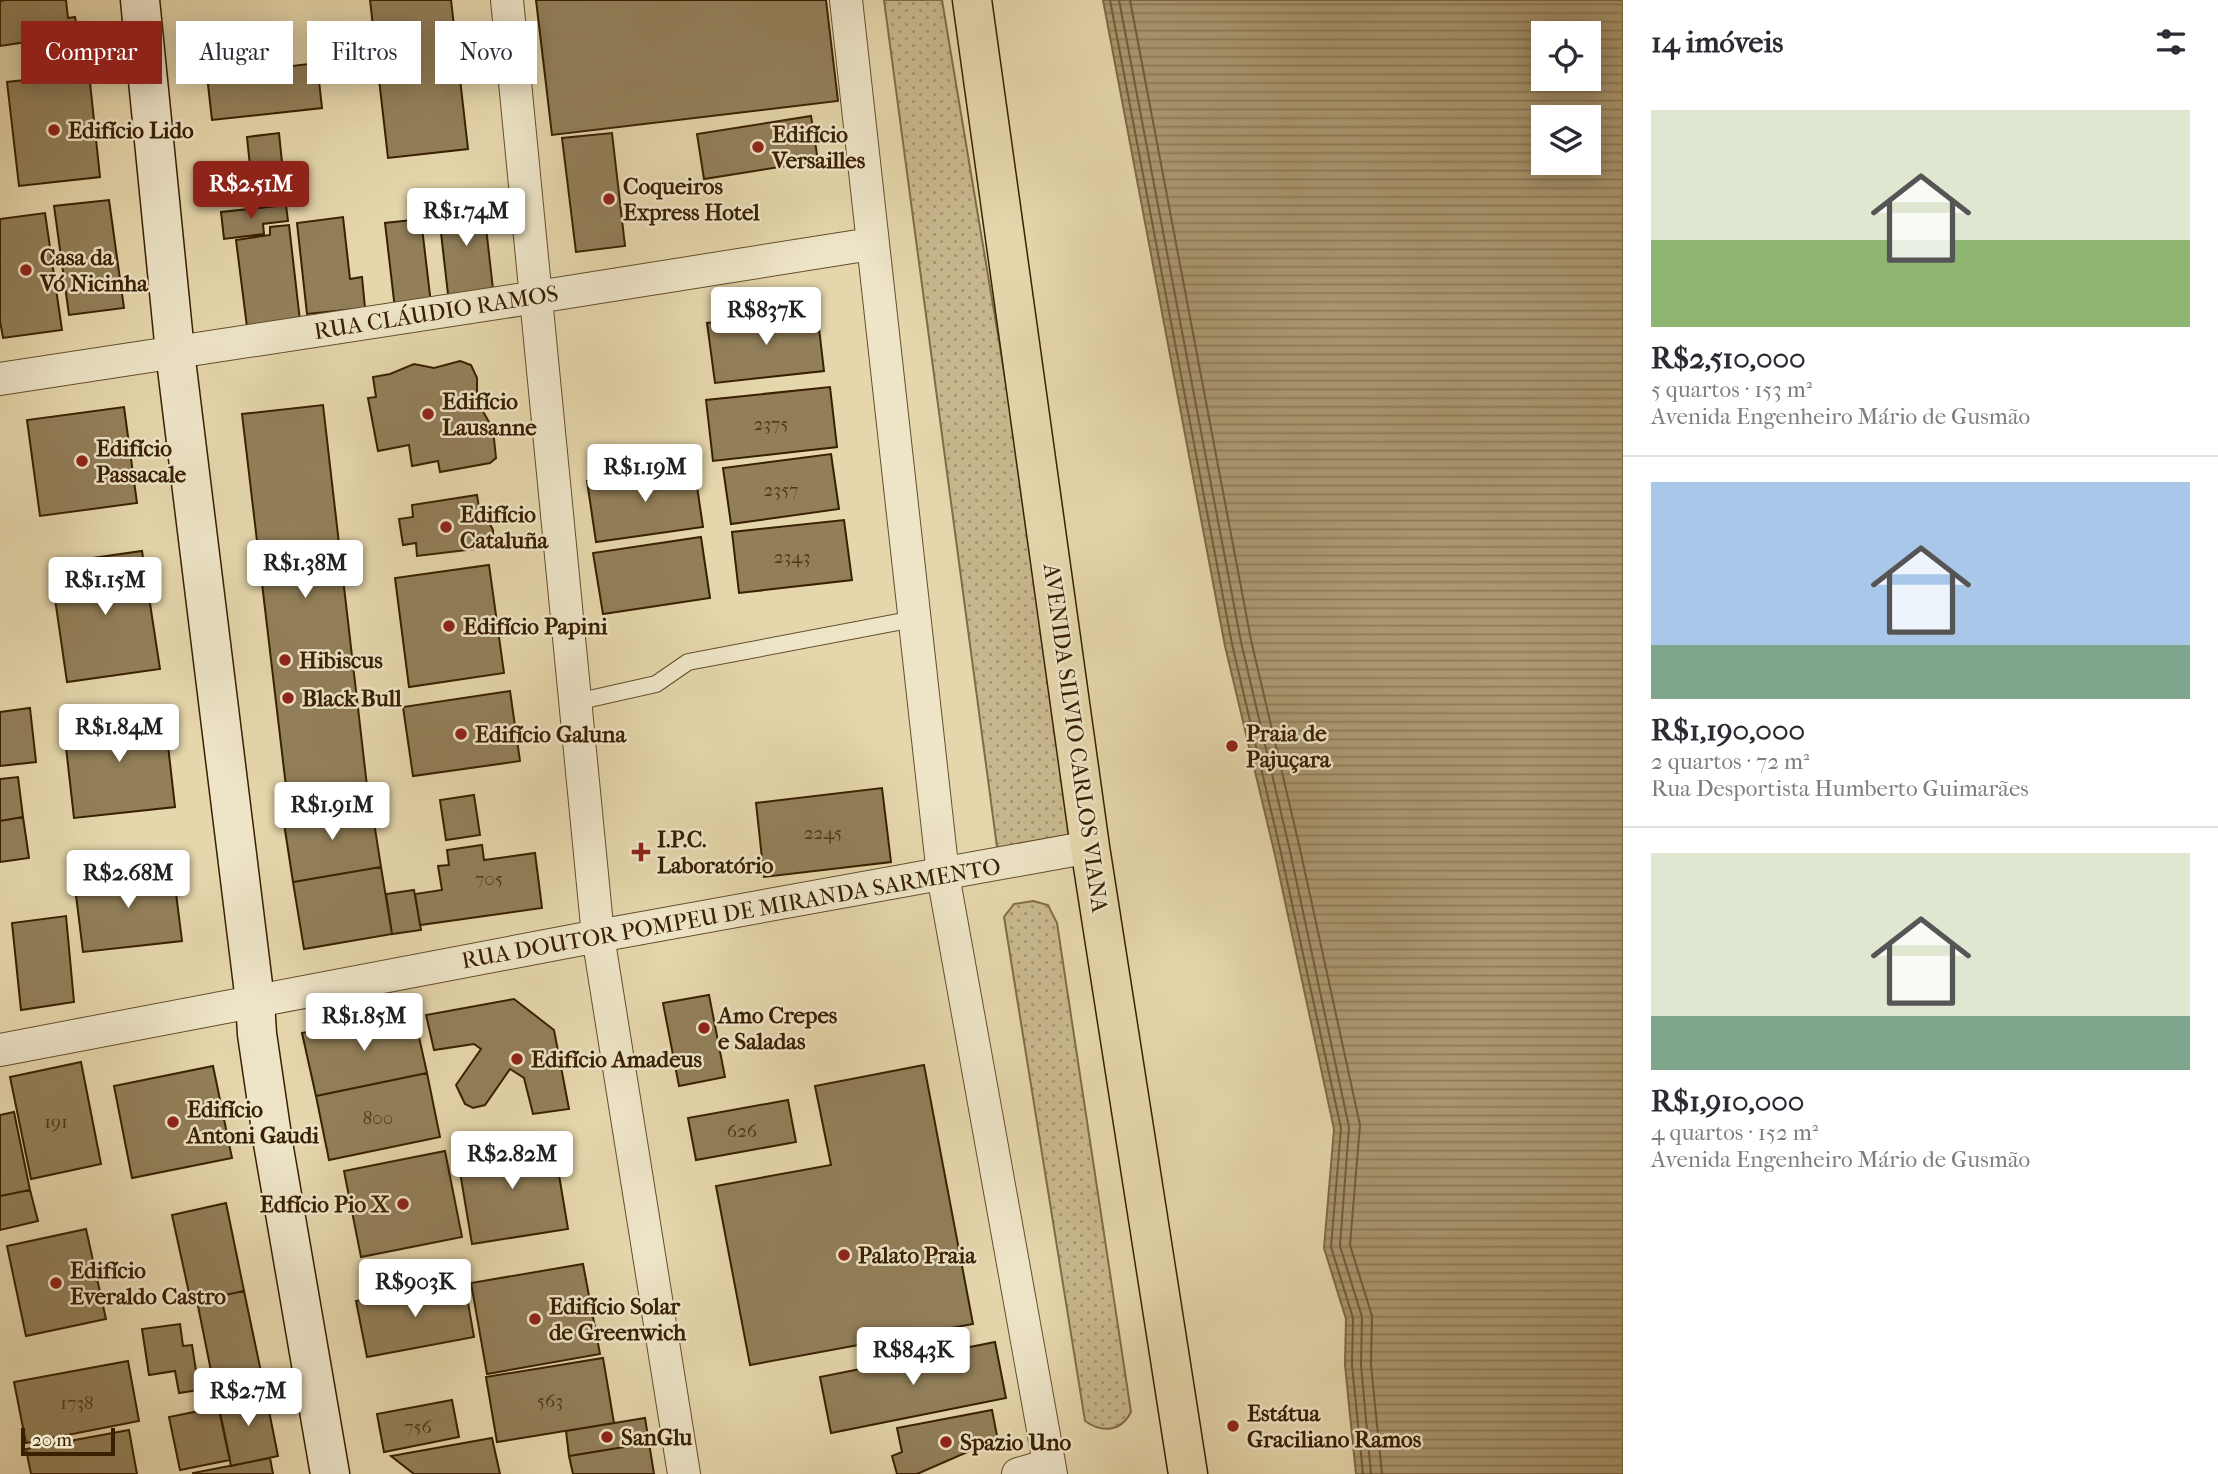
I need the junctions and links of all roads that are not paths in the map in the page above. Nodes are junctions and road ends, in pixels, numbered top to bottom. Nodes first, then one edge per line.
1 (140, 0) edge
2 (506, 0) edge
3 (846, 0) edge
4 (972, 0) edge
5 (871, 244) junction
6 (537, 297) junction
7 (175, 352) junction
8 (0, 379) edge
9 (914, 619) junction
10 (576, 702) junction
11 (1090, 847) junction
12 (943, 875) junction
13 (598, 936) junction
14 (255, 1001) junction
15 (0, 1050) edge
16 (1050, 1469) edge
17 (330, 1474) edge
18 (684, 1474) edge
19 (1018, 1474) edge
20 (1188, 1474) edge

1 - 7 street
2 - 6 street
3 - 5 street
4 - 11 main road, AVENIDA SILVIO CARLOS VIANA
5 - 6 street, RUA CLÁUDIO RAMOS
5 - 9 street
6 - 7 street, RUA CLÁUDIO RAMOS
6 - 10 street
7 - 8 street, RUA CLÁUDIO RAMOS
7 - 14 street
9 - 10 lane
9 - 12 street
10 - 13 street
11 - 12 street, RUA DOUTOR POMPEU DE MIRANDA SARMENTO
11 - 20 main road, AVENIDA SILVIO CARLOS VIANA
12 - 13 street, RUA DOUTOR POMPEU DE MIRANDA SARMENTO
12 - 16 street
13 - 14 street, RUA DOUTOR POMPEU DE MIRANDA SARMENTO
13 - 18 street
14 - 15 street, RUA DOUTOR POMPEU DE MIRANDA SARMENTO
14 - 17 street
16 - 19 street

